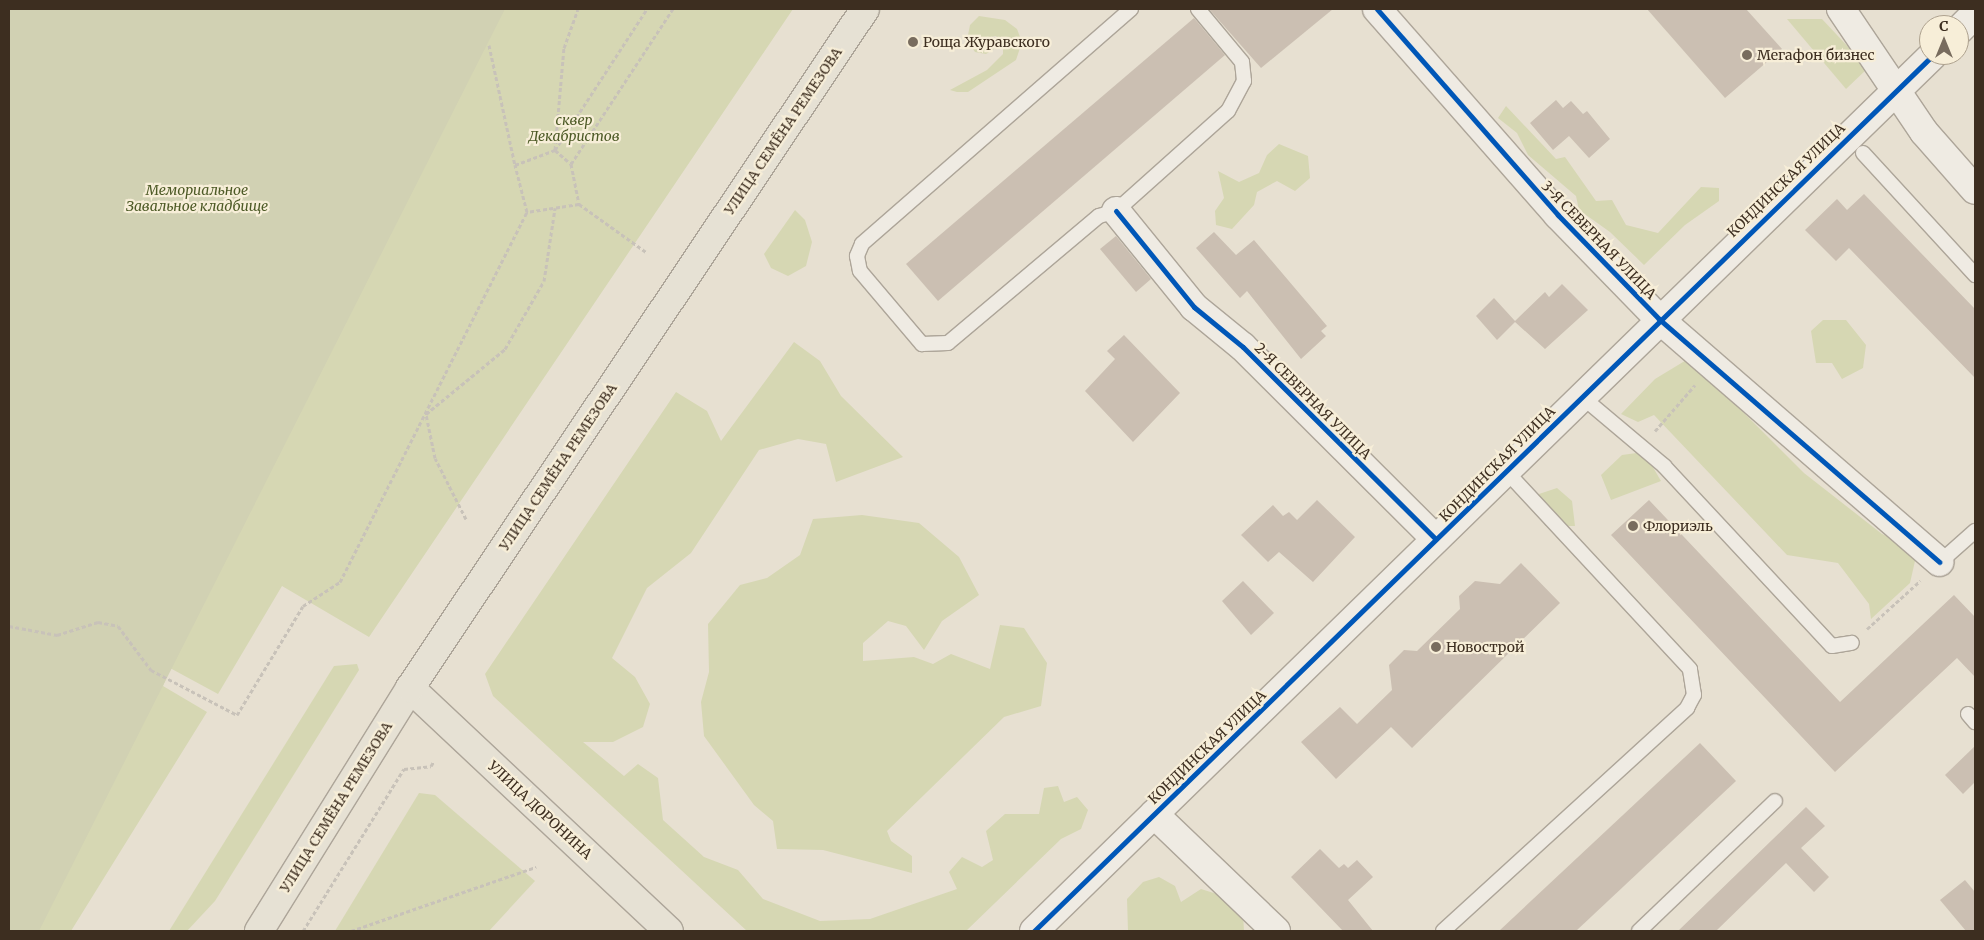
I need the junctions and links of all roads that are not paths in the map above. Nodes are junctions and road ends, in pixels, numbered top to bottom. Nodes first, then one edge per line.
1 (865, 9) edge
2 (1131, 9) edge
3 (1198, 9) edge
4 (1377, 9) edge
5 (1841, 9) edge
6 (1923, 65) edge
7 (1898, 89) junction
8 (1863, 153) dead end
9 (1975, 190) edge
10 (1116, 210) junction
11 (1975, 275) edge
12 (1659, 319) junction
13 (1581, 396) junction
14 (1506, 471) junction
15 (1975, 531) edge
16 (1436, 539) junction
17 (1948, 557) joint
18 (1852, 643) road end
19 (410, 688) junction
20 (1776, 800) dead end
21 (1154, 814) junction
22 (258, 931) edge
23 (670, 931) edge
24 (1034, 931) edge
25 (1276, 931) edge
26 (1443, 931) edge
27 (1639, 931) edge

1 - 19 main road, УЛИЦА СЕМЁНА РЕМЕЗОВА
2 - 10 lane
3 - 10 lane
4 - 12 street, 3-Я СЕВЕРНАЯ УЛИЦА
5 - 7 street
6 - 7 street, КОНДИНСКАЯ УЛИЦА
7 - 9 street
7 - 12 street, КОНДИНСКАЯ УЛИЦА
8 - 11 lane
10 - 16 street, 2-Я СЕВЕРНАЯ УЛИЦА
12 - 13 street, КОНДИНСКАЯ УЛИЦА
12 - 17 street, 3-Я СЕВЕРНАЯ УЛИЦА
13 - 14 street, КОНДИНСКАЯ УЛИЦА
13 - 18 lane
14 - 16 street, КОНДИНСКАЯ УЛИЦА
14 - 26 lane
15 - 17 lane
16 - 21 street, КОНДИНСКАЯ УЛИЦА
19 - 22 main road, УЛИЦА СЕМЁНА РЕМЕЗОВА
19 - 23 main road, УЛИЦА ДОРОНИНА
20 - 27 lane
21 - 24 street, КОНДИНСКАЯ УЛИЦА
21 - 25 street

